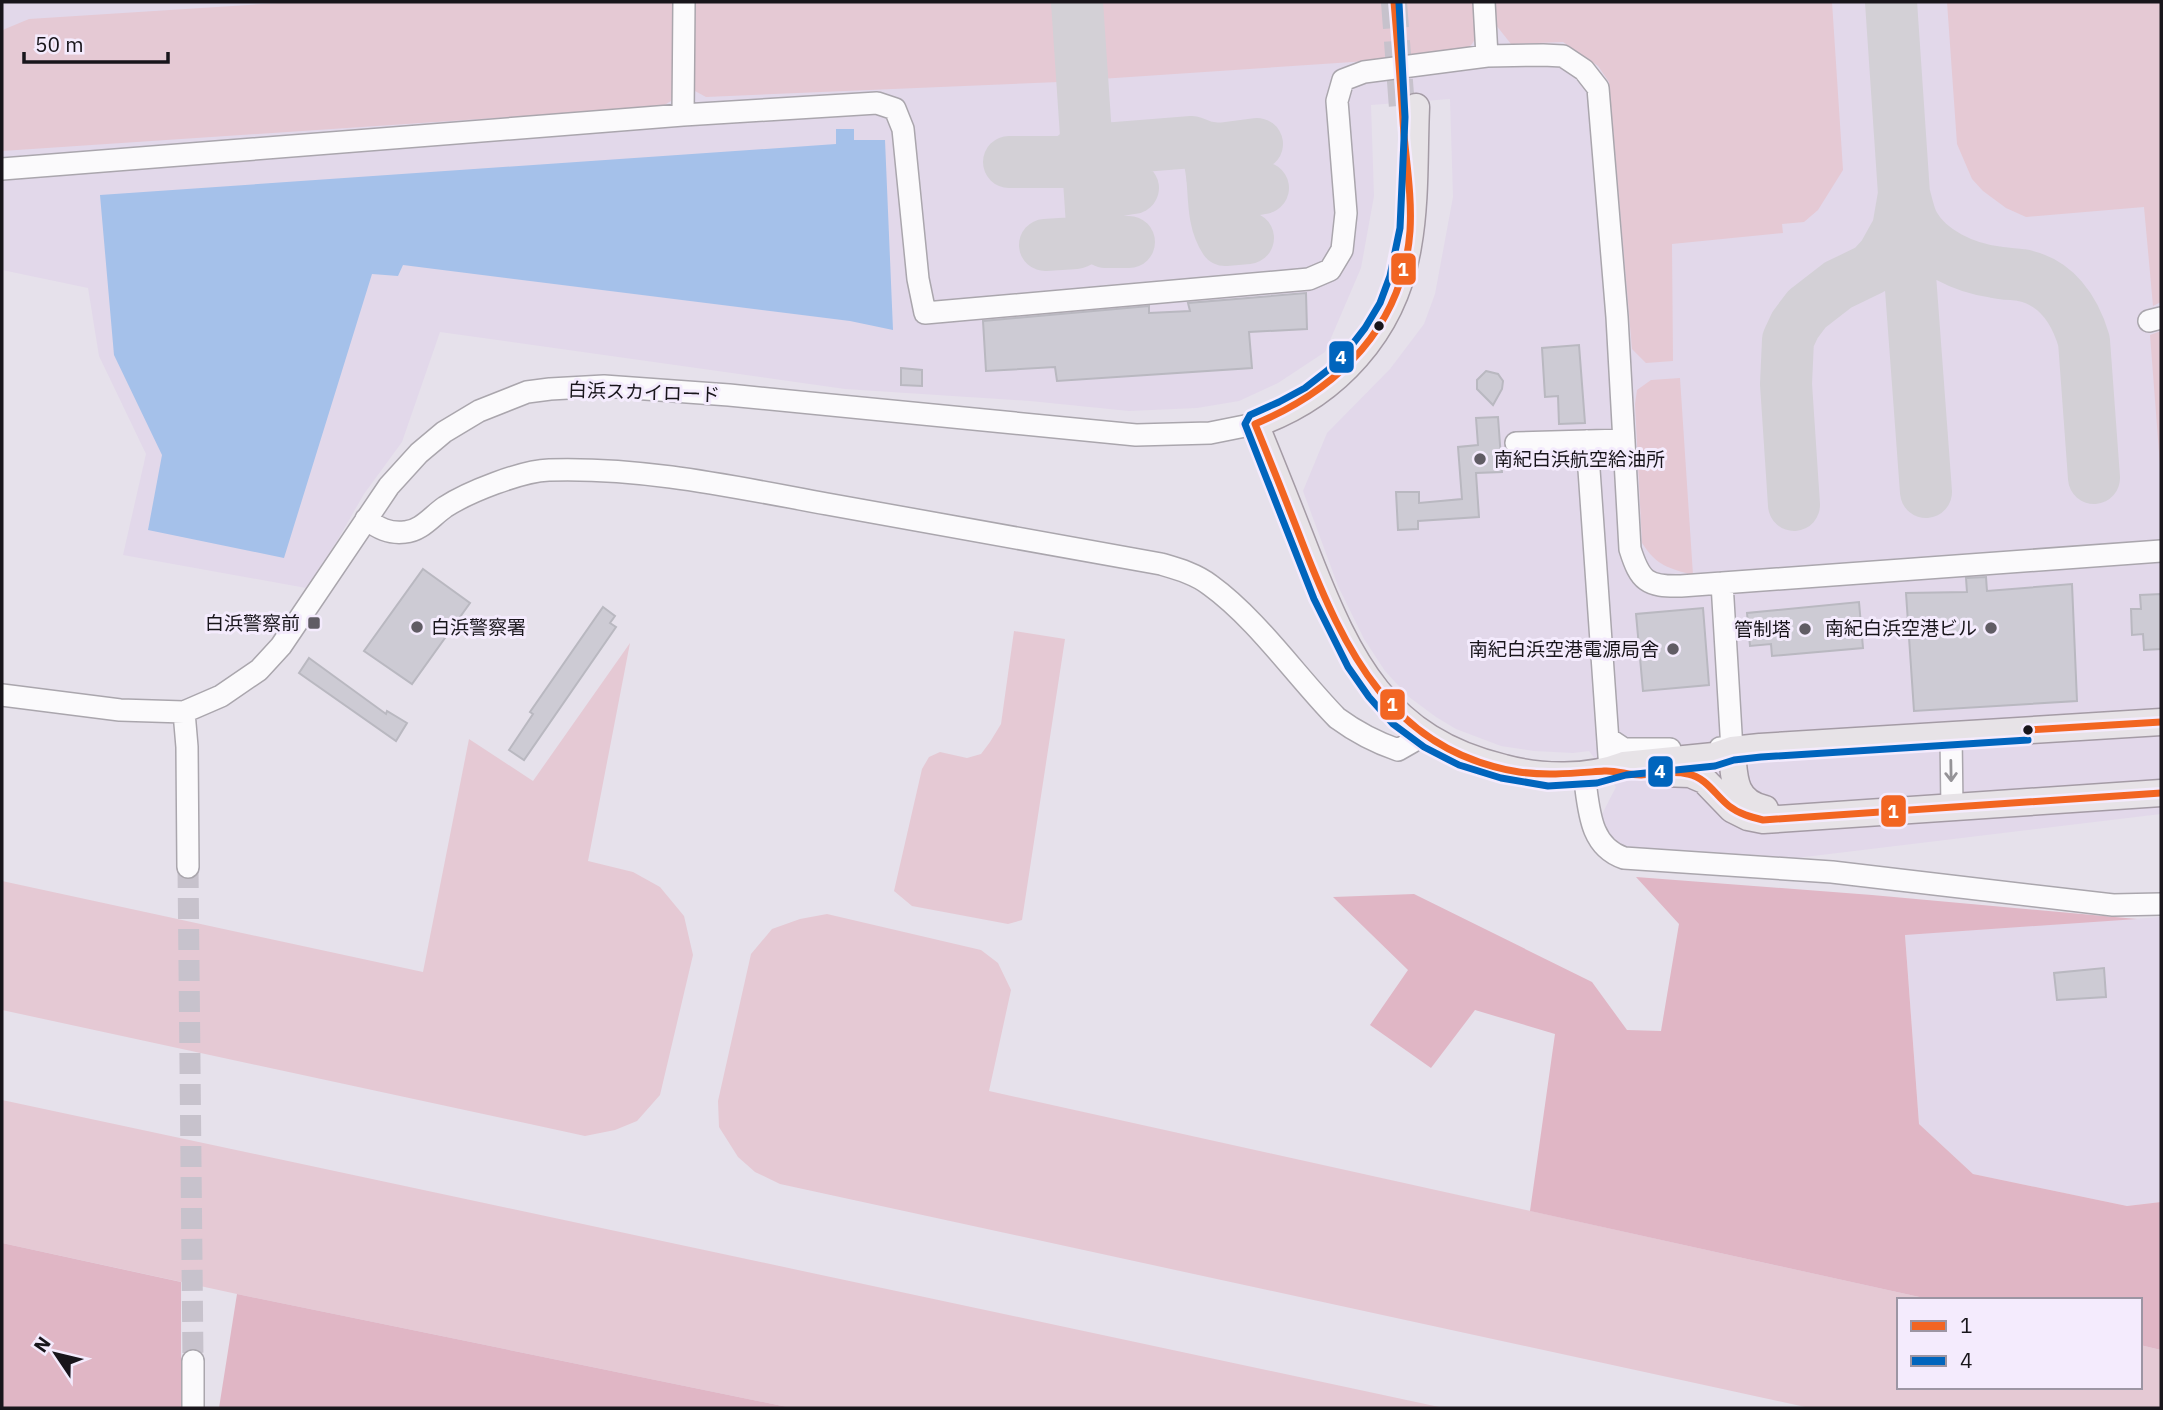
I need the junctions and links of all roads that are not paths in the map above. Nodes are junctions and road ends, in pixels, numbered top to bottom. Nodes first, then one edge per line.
1 (684, 2) edge
2 (1484, 2) edge
3 (1487, 56) junction
4 (1409, 108) tunnel mouth
5 (683, 115) junction
6 (2, 169) edge
7 (1255, 424) junction
8 (1624, 440) junction
9 (1587, 442) junction
10 (1517, 443) dead end
11 (366, 519) junction
12 (2161, 551) edge
13 (1722, 583) junction
14 (2, 695) edge
15 (184, 712) junction
16 (2161, 722) edge
17 (1419, 731) junction
18 (1951, 735) junction
19 (1609, 739) junction
20 (1732, 750) junction
21 (1610, 771) junction
22 (1584, 774) junction
23 (2161, 793) edge
24 (1952, 808) junction
25 (1814, 817) junction
26 (188, 867) tunnel mouth
27 (2161, 904) edge
28 (193, 1361) tunnel mouth
29 (193, 1408) edge

1 - 5 street
2 - 3 street
3 - 5 street
3 - 8 street
4 - 7 main road
5 - 6 street
7 - 11 street, 白浜スカイロード
7 - 17 main road
8 - 9 street
8 - 13 street
9 - 10 street
9 - 19 street
11 - 15 street, 白浜スカイロード
11 - 17 street
12 - 13 street
13 - 20 street
14 - 15 street, 白浜スカイロード
15 - 26 street
16 - 18 main road
17 - 22 main road
18 - 20 main road
18 -> 24 street
19 - 20 street
19 - 21 street
20 - 21 main road
20 - 25 main road
21 - 22 main road
21 - 25 main road
22 - 27 street
23 - 24 main road
24 - 25 main road
28 - 29 street

